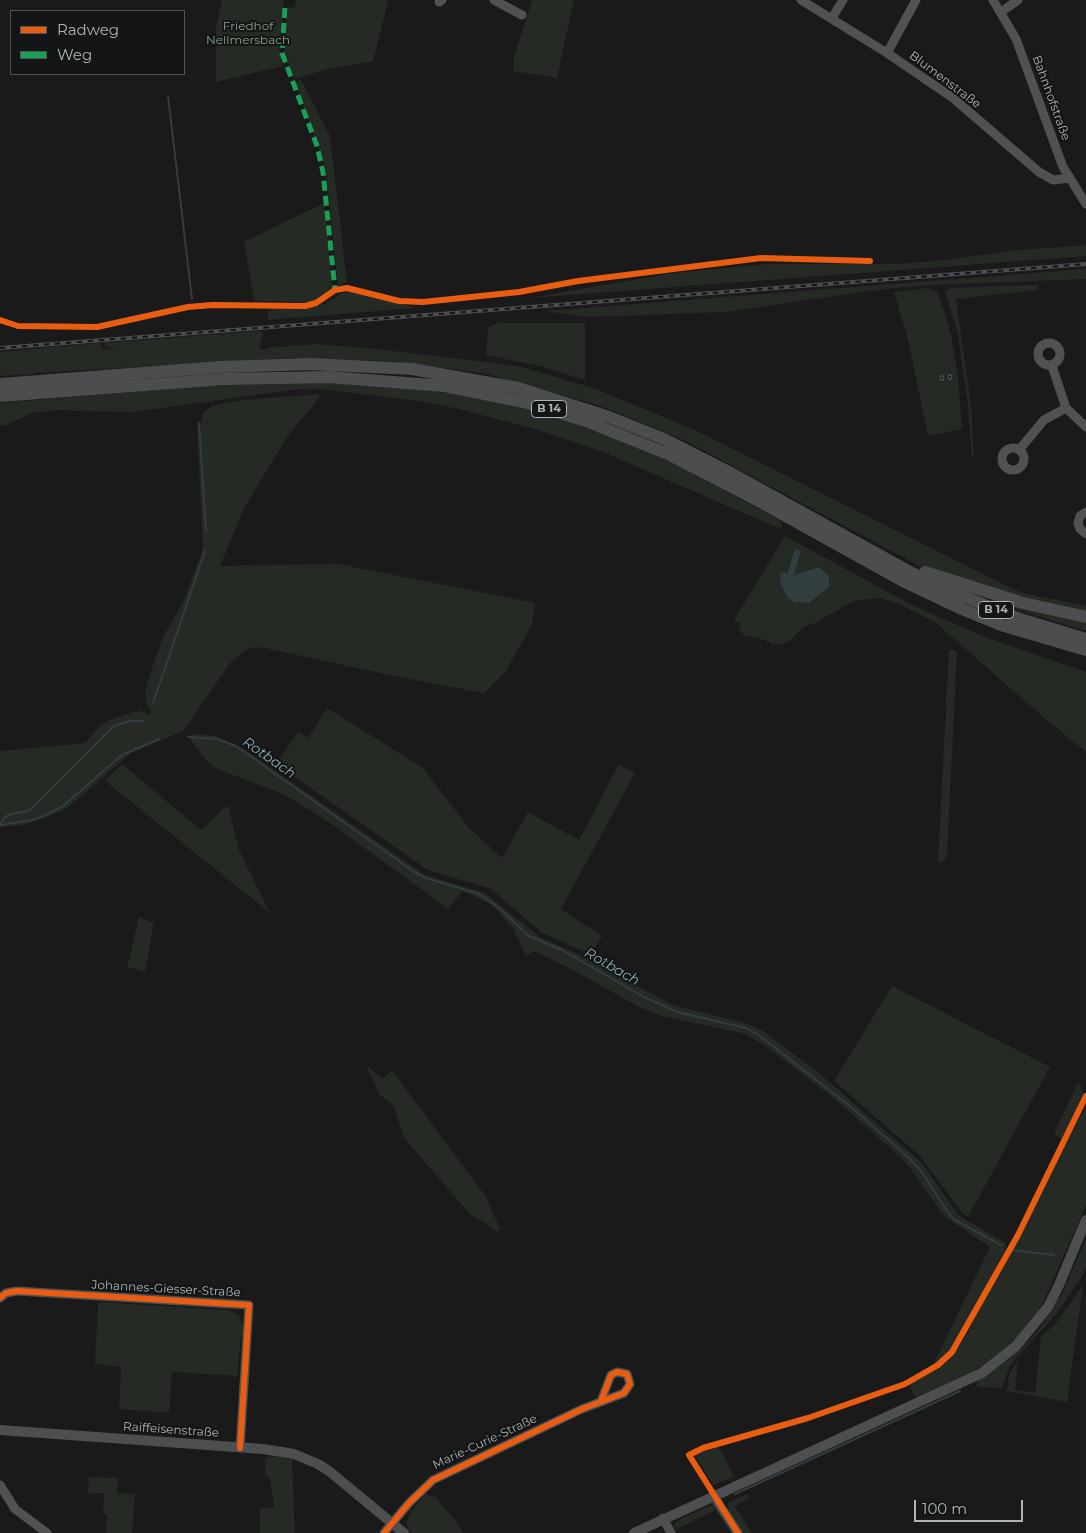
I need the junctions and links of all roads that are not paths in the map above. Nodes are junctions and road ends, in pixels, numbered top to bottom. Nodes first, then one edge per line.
1 (494, 0) edge
2 (801, 0) edge
3 (843, 0) edge
4 (916, 0) edge
5 (994, 0) edge
6 (1018, 0) edge
7 (509, 4) edge
8 (1001, 12) junction
9 (522, 15) dead end
10 (832, 18) junction
11 (887, 53) junction
12 (1069, 178) junction
13 (1086, 204) edge
14 (1052, 366) dead end
15 (0, 384) edge
16 (0, 396) edge
17 (1066, 408) junction
18 (1086, 427) edge
19 (1019, 450) dead end
20 (1086, 512) edge
21 (1086, 534) edge
22 (910, 572) junction
23 (1086, 617) edge
24 (1086, 638) edge
25 (1086, 650) edge
26 (1086, 1220) edge
27 (0, 1298) edge
28 (601, 1401) dead end
29 (0, 1430) edge
30 (240, 1448) junction
31 (0, 1485) edge
32 (713, 1495) junction
33 (663, 1518) junction
34 (392, 1524) junction
35 (47, 1533) edge
36 (384, 1533) edge
37 (404, 1533) edge
38 (634, 1533) edge
39 (671, 1533) edge
40 (738, 1533) edge

1 - 7 street
2 - 10 street, Blumenstraße
3 - 10 street
4 - 11 street
5 - 8 street, Bahnhofstraße
6 - 8 street
7 - 9 street
8 - 12 street, Bahnhofstraße
10 - 11 street, Blumenstraße
11 - 12 street, Blumenstraße
12 - 13 street, Bahnhofstraße
14 - 17 street
15 - 22 highway, B 14
16 - 25 highway, B 14
17 - 18 street
17 - 19 street
20 - 21 street
22 - 23 highway
22 - 24 highway, B 14
26 - 32 main road
27 - 30 street, Johannes-Giesser-Straße
28 - 34 street, Marie-Curie-Straße
29 - 30 main road, Raiffeisenstraße
30 - 34 main road, Raiffeisenstraße
31 - 35 street
32 - 33 main road
32 - 40 street
33 - 38 main road
33 - 39 street
34 - 36 street, Marie-Curie-Straße
34 - 37 main road, Raiffeisenstraße

